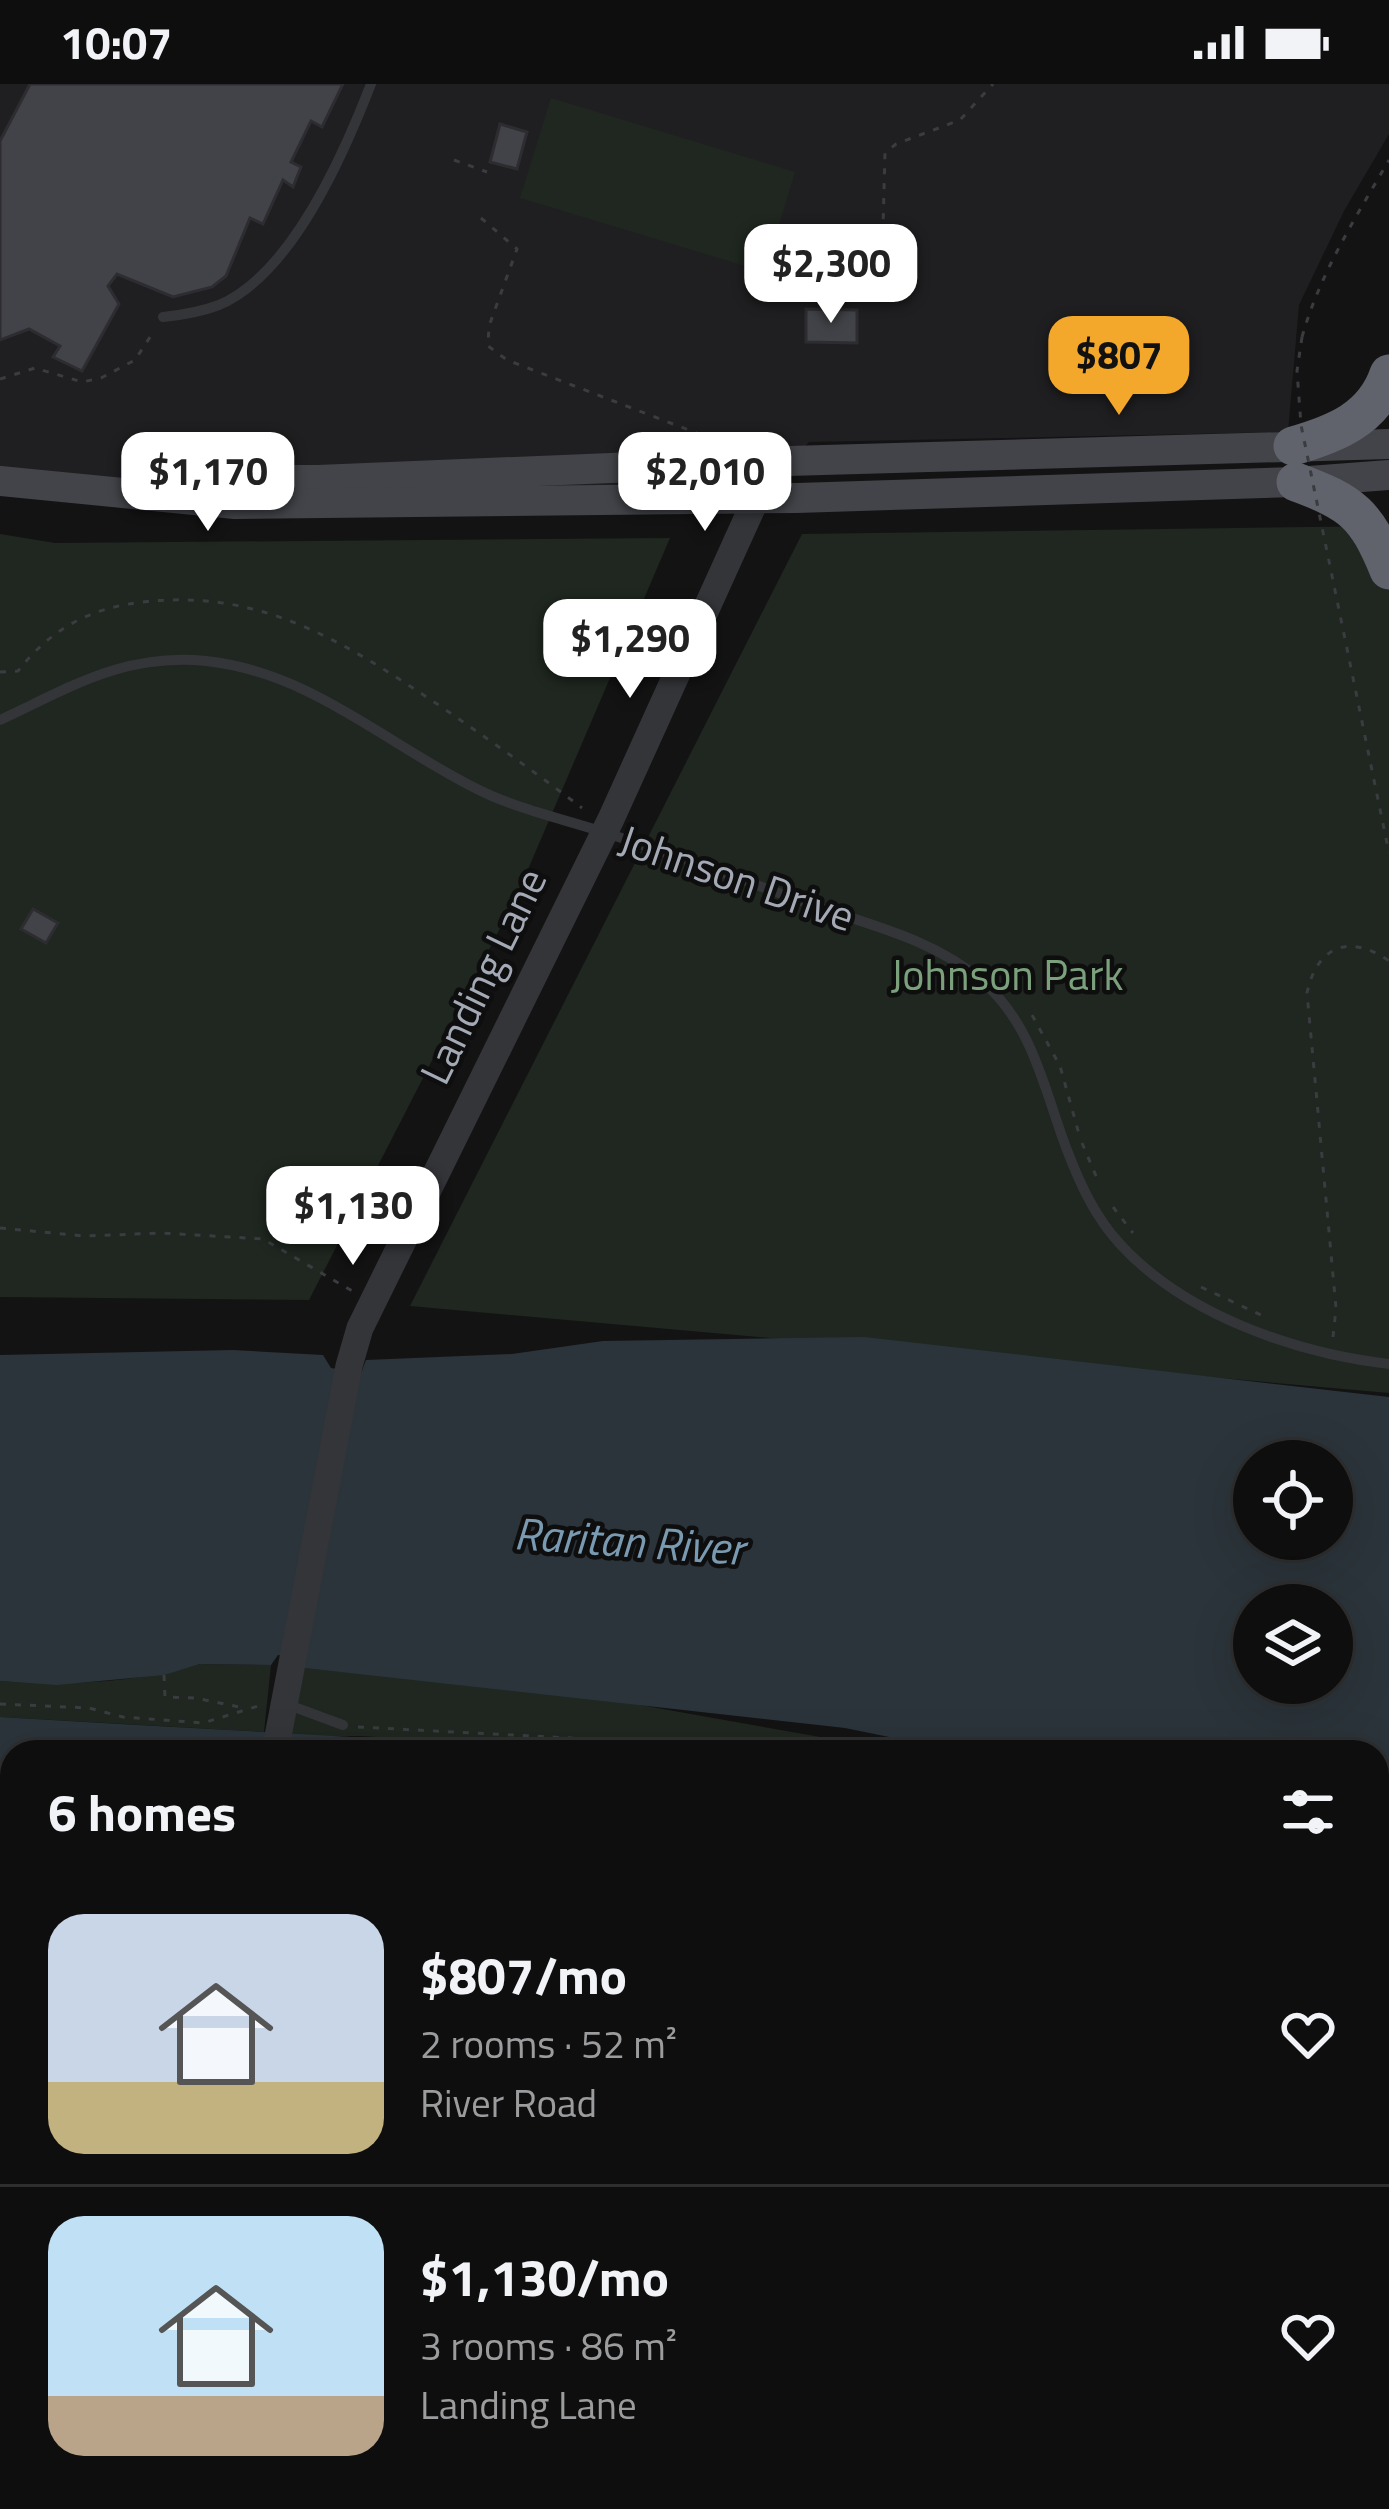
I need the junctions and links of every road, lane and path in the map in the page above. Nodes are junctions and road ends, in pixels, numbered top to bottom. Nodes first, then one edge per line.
1 (371, 84) edge
2 (993, 84) edge
3 (454, 160) dead end
4 (1389, 160) edge
5 (487, 172) dead end
6 (481, 218) dead end
7 (775, 297) dead end
8 (164, 317) joint
9 (1389, 374) edge
10 (0, 379) edge
11 (725, 444) dead end
12 (1389, 444) edge
13 (756, 462) junction
14 (1294, 464) junction
15 (1389, 475) edge
16 (0, 481) edge
17 (756, 499) junction
18 (1389, 570) edge
19 (0, 672) edge
20 (0, 720) edge
21 (584, 809) dead end
22 (604, 832) junction
23 (1389, 854) edge
24 (1389, 961) edge
25 (1024, 1005) dead end
26 (435, 1174) junction
27 (358, 1212) dead end
28 (0, 1228) edge
29 (1143, 1245) dead end
30 (1200, 1286) dead end
31 (357, 1292) dead end
32 (1272, 1320) dead end
33 (1333, 1339) dead end
34 (1389, 1364) edge
35 (164, 1675) dead end
36 (0, 1704) edge
37 (278, 1706) junction
38 (246, 1708) junction
39 (343, 1725) joint
40 (362, 1727) junction
41 (362, 1736) dead end
42 (276, 1740) edge
43 (601, 1740) edge

1 - 8 lane
2 - 7 path
3 - 5 path
4 - 23 path, bridge
6 - 11 path
8 - 10 path
9 - 14 highway
12 - 14 main road
13 - 14 main road
13 - 16 main road
13 - 17 street, Landing Lane
14 - 15 main road
14 - 17 main road
14 - 18 highway
16 - 17 main road
17 - 22 street, Landing Lane
19 - 21 path
20 - 22 lane, Johnson Drive
22 - 26 street, Landing Lane
22 - 34 lane, Johnson Drive
24 - 33 path
25 - 29 path
26 - 27 lane
26 - 37 street, Landing Lane
28 - 31 path
30 - 32 path
35 - 38 path
36 - 38 path
37 - 38 path
37 - 39 lane
37 - 42 street, Landing Lane
39 - 40 path
40 - 41 path
40 - 43 path

